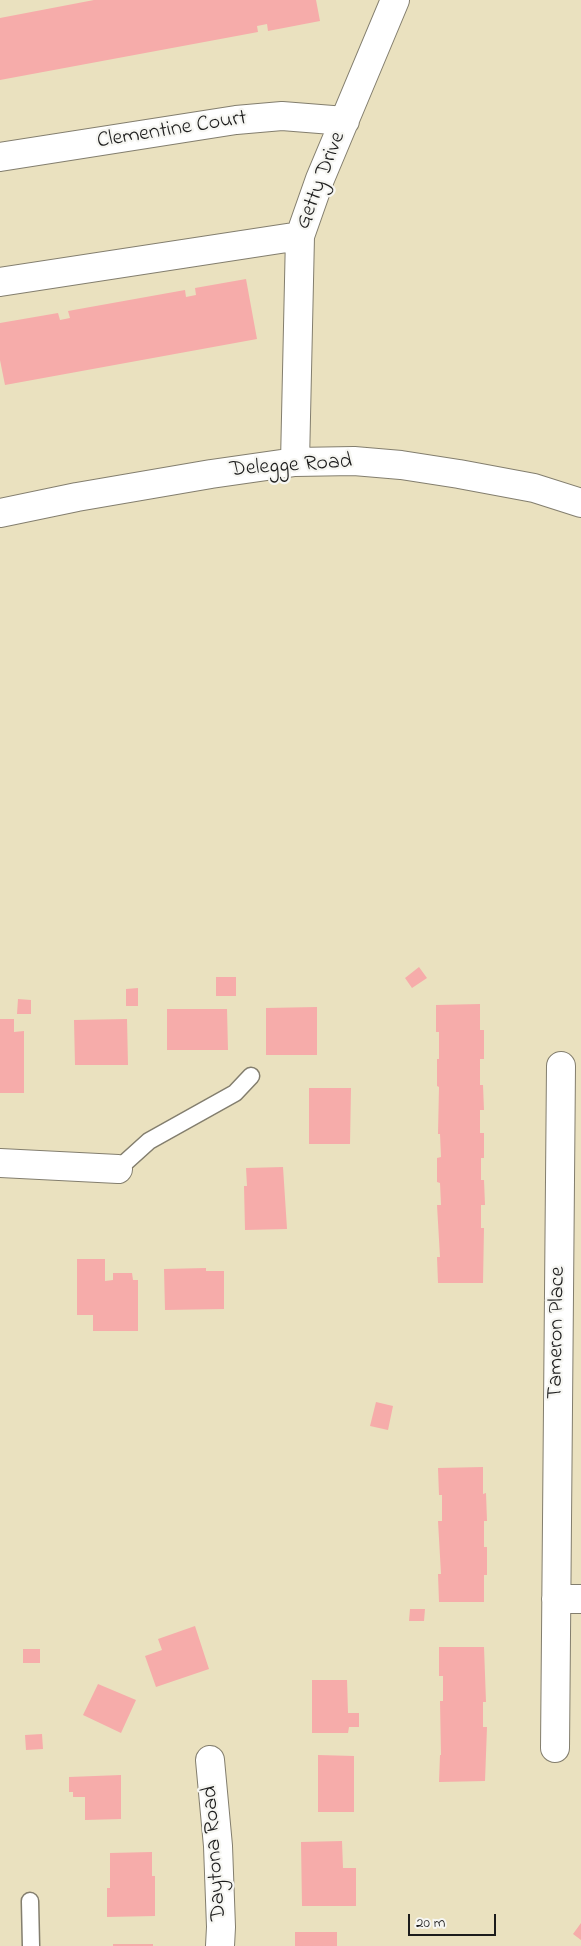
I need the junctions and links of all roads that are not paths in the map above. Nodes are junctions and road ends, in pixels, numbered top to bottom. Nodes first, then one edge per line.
1 (395, 0) edge
2 (345, 121) junction
3 (0, 157) edge
4 (300, 236) junction
5 (0, 282) edge
6 (295, 462) junction
7 (581, 503) edge
8 (0, 513) edge
9 (561, 1066) dead end
10 (251, 1076) dead end
11 (0, 1163) edge
12 (118, 1169) joint
13 (568, 1599) edge
14 (555, 1748) dead end
15 (210, 1760) dead end
16 (30, 1901) dead end
17 (31, 1946) edge
18 (220, 1946) edge

1 - 2 street, Getty Drive
2 - 3 street, Clementine Court
2 - 4 street, Getty Drive
4 - 5 street
4 - 6 street, Getty Drive
6 - 7 street, Delegge Road
6 - 8 street, Delegge Road
9 - 13 street, Tameron Place
10 - 12 lane
11 - 12 street
13 - 14 street, Tameron Place
15 - 18 street, Daytona Road
16 - 17 lane

